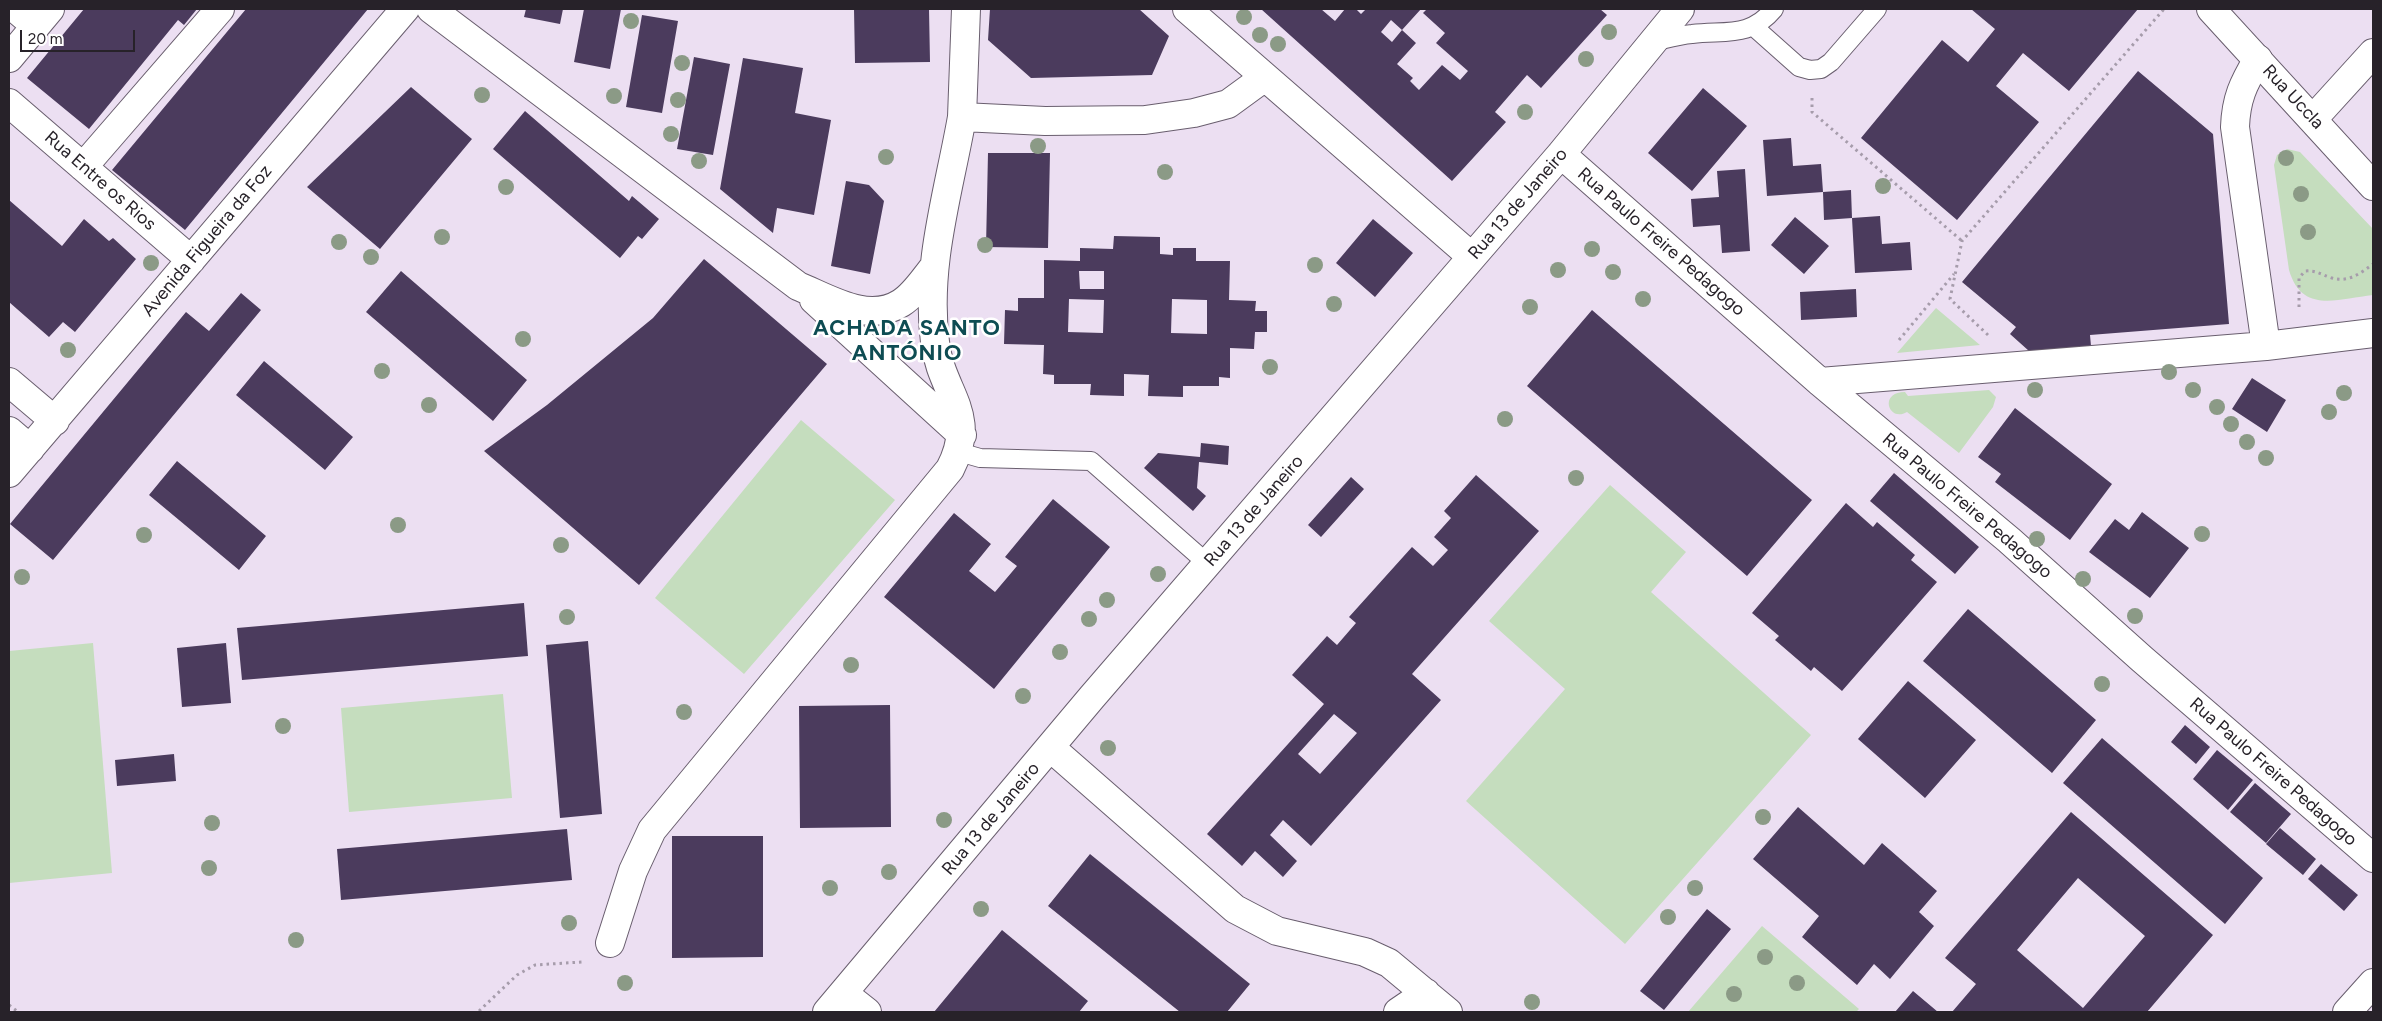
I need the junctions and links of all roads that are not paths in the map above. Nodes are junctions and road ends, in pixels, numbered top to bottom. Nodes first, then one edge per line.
1 (220, 9) edge
2 (405, 9) edge
3 (431, 9) edge
4 (966, 9) edge
5 (1187, 9) edge
6 (1680, 9) edge
7 (1774, 9) edge
8 (1877, 9) edge
9 (2211, 9) edge
10 (34, 14) edge
11 (1754, 27) junction
12 (1653, 42) junction
13 (2373, 53) edge
14 (9, 58) edge
15 (2258, 59) junction
16 (1266, 77) junction
17 (9, 103) edge
18 (962, 117) junction
19 (2313, 119) junction
20 (1561, 154) junction
21 (83, 167) junction
22 (2373, 186) edge
23 (1472, 257) junction
24 (191, 260) junction
25 (933, 268) junction
26 (798, 286) junction
27 (2373, 333) edge
28 (2266, 346) junction
29 (9, 382) edge
30 (1820, 382) junction
31 (55, 421) junction
32 (9, 431) edge
33 (961, 444) junction
34 (30, 449) junction
35 (9, 473) edge
36 (1208, 564) junction
37 (1051, 748) junction
38 (2373, 858) edge
39 (610, 943) road end
40 (2373, 983) edge
41 (1426, 993) junction
42 (835, 1003) edge
43 (867, 1012) edge
44 (1398, 1012) edge
45 (1448, 1012) edge
46 (2348, 1012) edge

1 - 21 street
2 - 24 street, Avenida Figueira da Foz
3 - 26 street
4 - 18 street
5 - 16 street
6 - 12 street, Rua 13 de Janeiro
7 - 11 lane
8 - 11 lane
9 - 15 street, Rua Uccla
10 - 14 street
11 - 12 lane
12 - 20 street, Rua 13 de Janeiro
13 - 19 street
15 - 19 street, Rua Uccla
15 - 28 street
16 - 18 street
16 - 23 street
17 - 21 street, Rua Entre os Rios
18 - 25 street
19 - 22 street, Rua Uccla
20 - 23 street, Rua 13 de Janeiro
20 - 30 street, Rua Paulo Freire Pedagogo
21 - 24 street, Rua Entre os Rios
23 - 36 street, Rua 13 de Janeiro
24 - 31 street, Avenida Figueira da Foz
25 - 26 street
25 - 33 street
26 - 33 street
27 - 28 street
28 - 30 street
29 - 31 street
30 - 38 street, Rua Paulo Freire Pedagogo
31 - 34 street, Avenida Figueira da Foz
32 - 34 street
33 - 36 lane
33 - 39 street
34 - 35 street, Avenida Figueira da Foz
36 - 37 street, Rua 13 de Janeiro
37 - 41 street
37 - 42 street, Rua 13 de Janeiro
40 - 46 street
41 - 44 street
41 - 45 street
42 - 43 street

